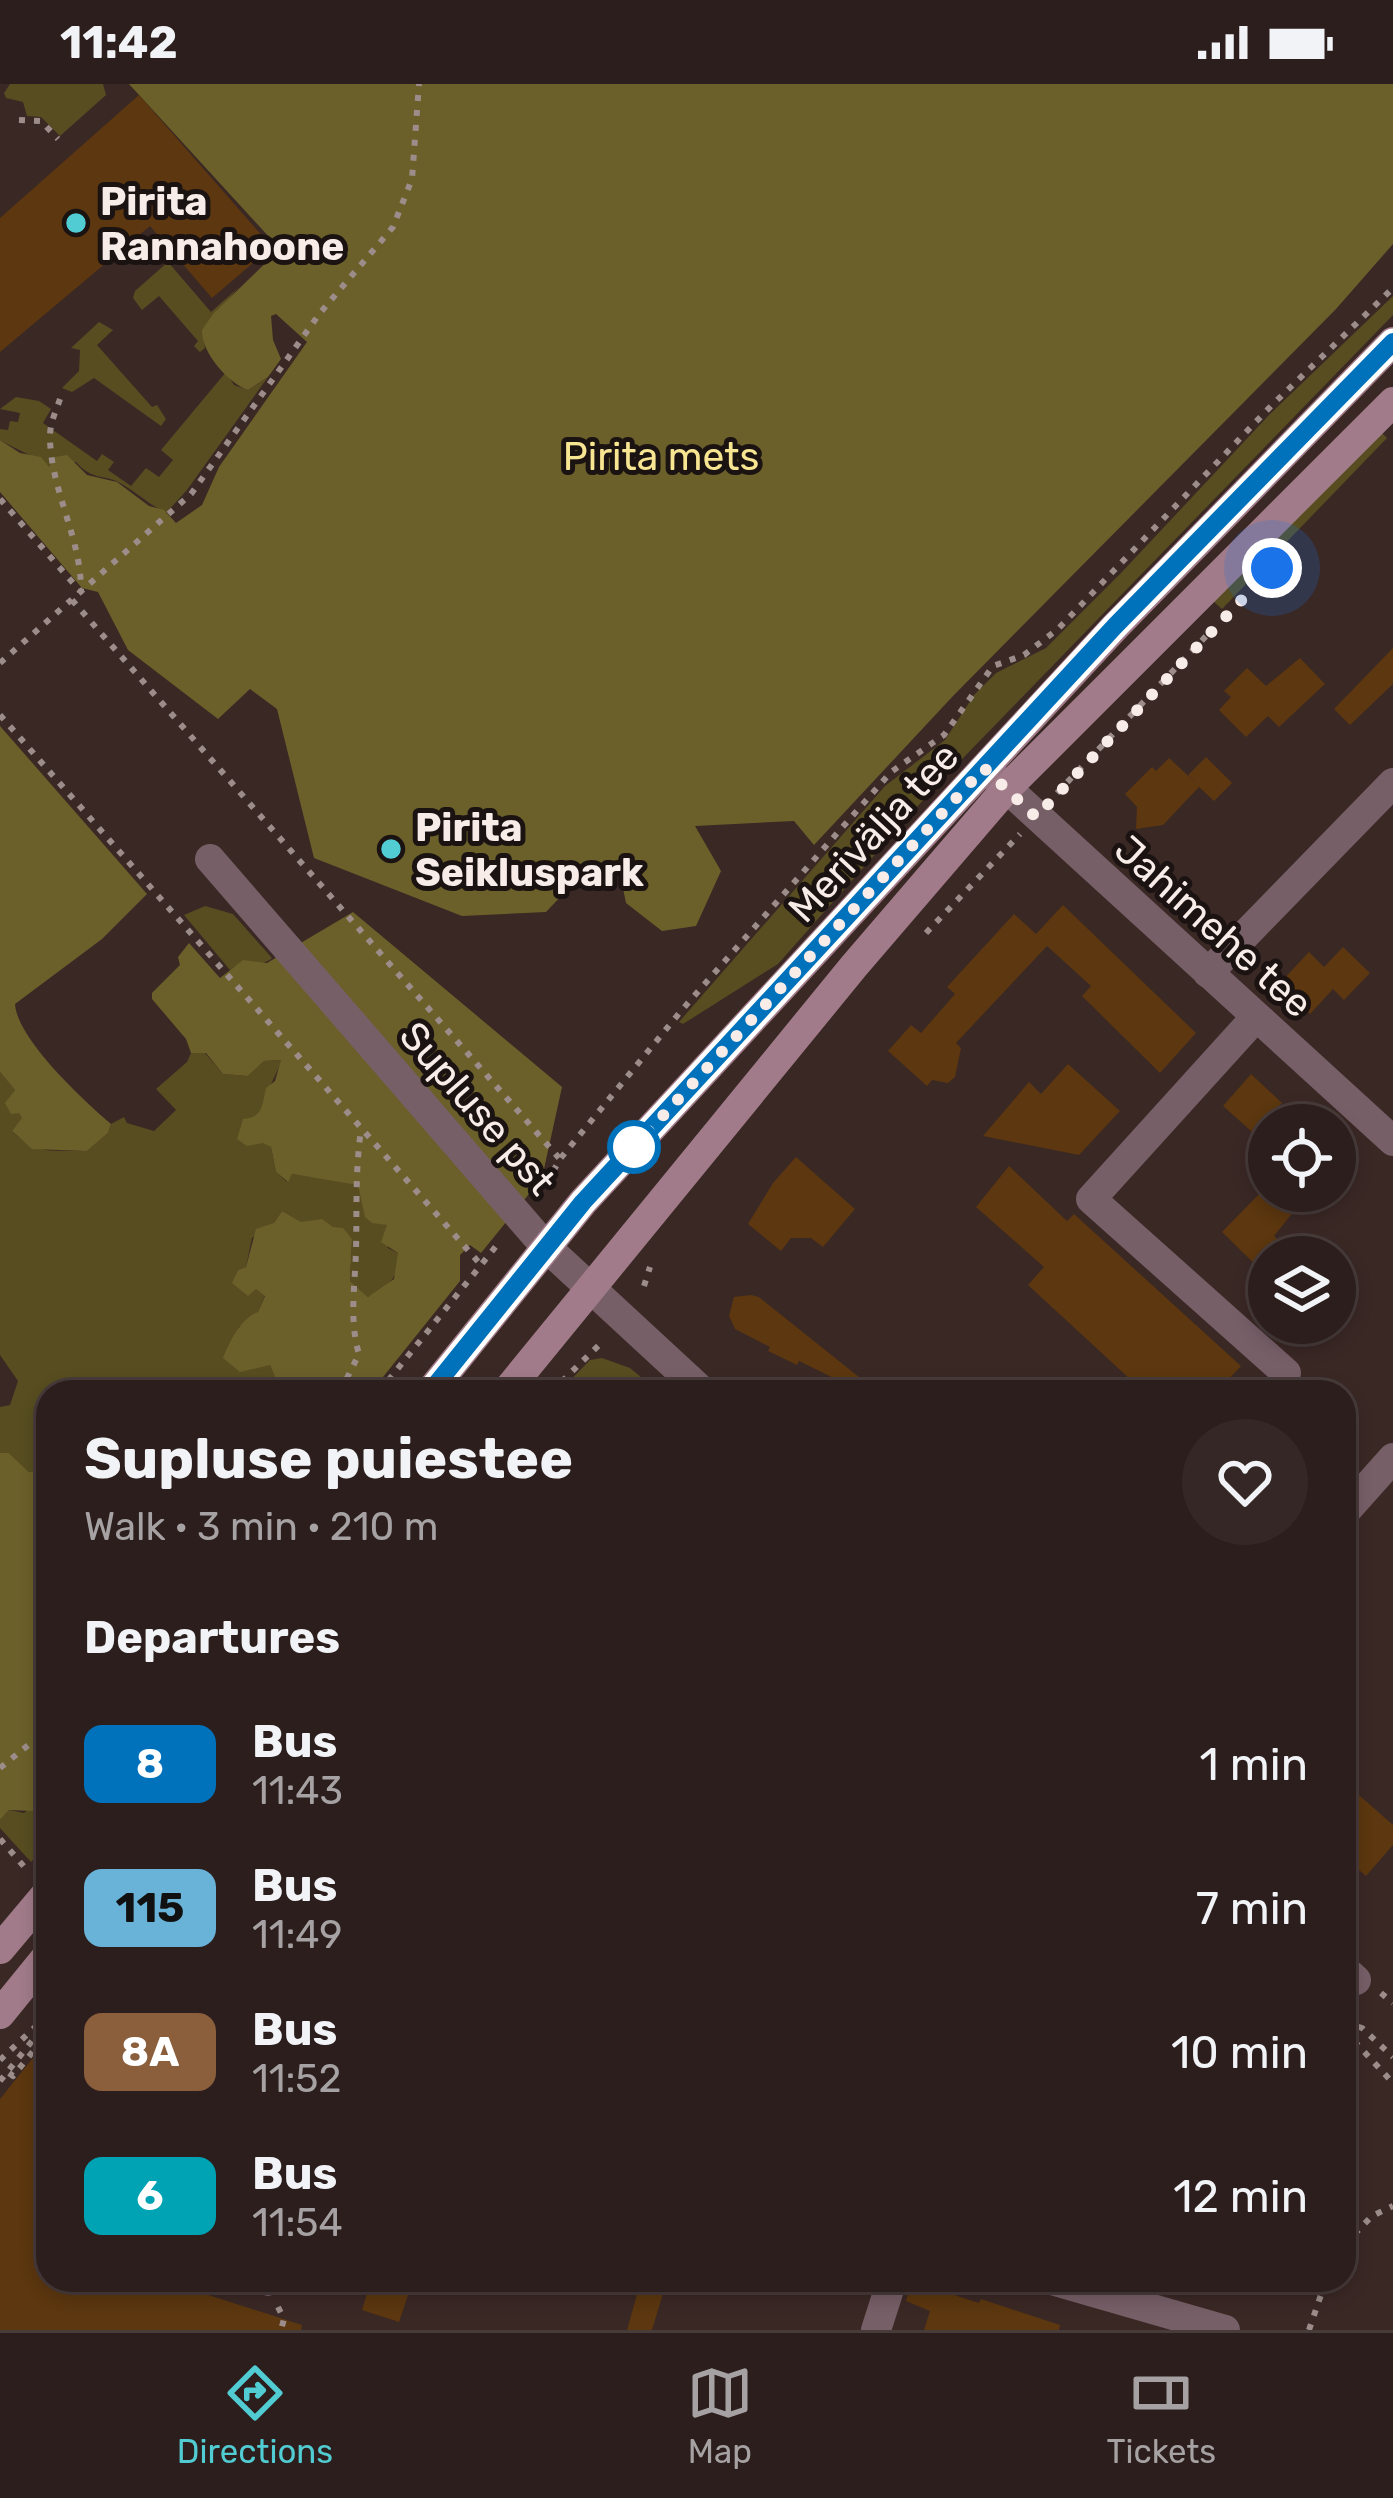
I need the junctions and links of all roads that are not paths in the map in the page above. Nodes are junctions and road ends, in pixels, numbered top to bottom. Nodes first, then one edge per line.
1 (1393, 342) edge
2 (1393, 402) edge
3 (995, 779) junction
4 (1393, 783) edge
5 (210, 859) dead end
6 (1208, 974) junction
7 (1256, 1017) junction
8 (1393, 1141) edge
9 (545, 1246) junction
10 (590, 1288) junction
11 (1286, 1373) dead end
12 (439, 1380) edge
13 (516, 1380) edge
14 (690, 1380) edge
15 (1393, 1458) edge
16 (1356, 1500) edge
17 (36, 1904) edge
18 (0, 1949) edge
19 (36, 1970) edge
20 (0, 2014) edge
21 (888, 2292) edge
22 (1094, 2292) edge
23 (876, 2330) edge
24 (1225, 2330) edge

1 - 3 main road, Merivälja tee
2 - 3 main road, Merivälja tee
3 - 6 street, Jahimehe tee
3 - 9 main road, Merivälja tee
3 - 10 main road, Merivälja tee
4 - 6 street
5 - 9 street, Supluse pst
6 - 7 street, Jahimehe tee
7 - 8 street, Jahimehe tee
7 - 11 street
9 - 10 street, Supluse pst
9 - 12 main road, Merivälja tee
10 - 13 main road, Merivälja tee
10 - 14 street, Supluse pst
15 - 16 street
17 - 18 main road
19 - 20 main road
21 - 23 street
22 - 24 street

